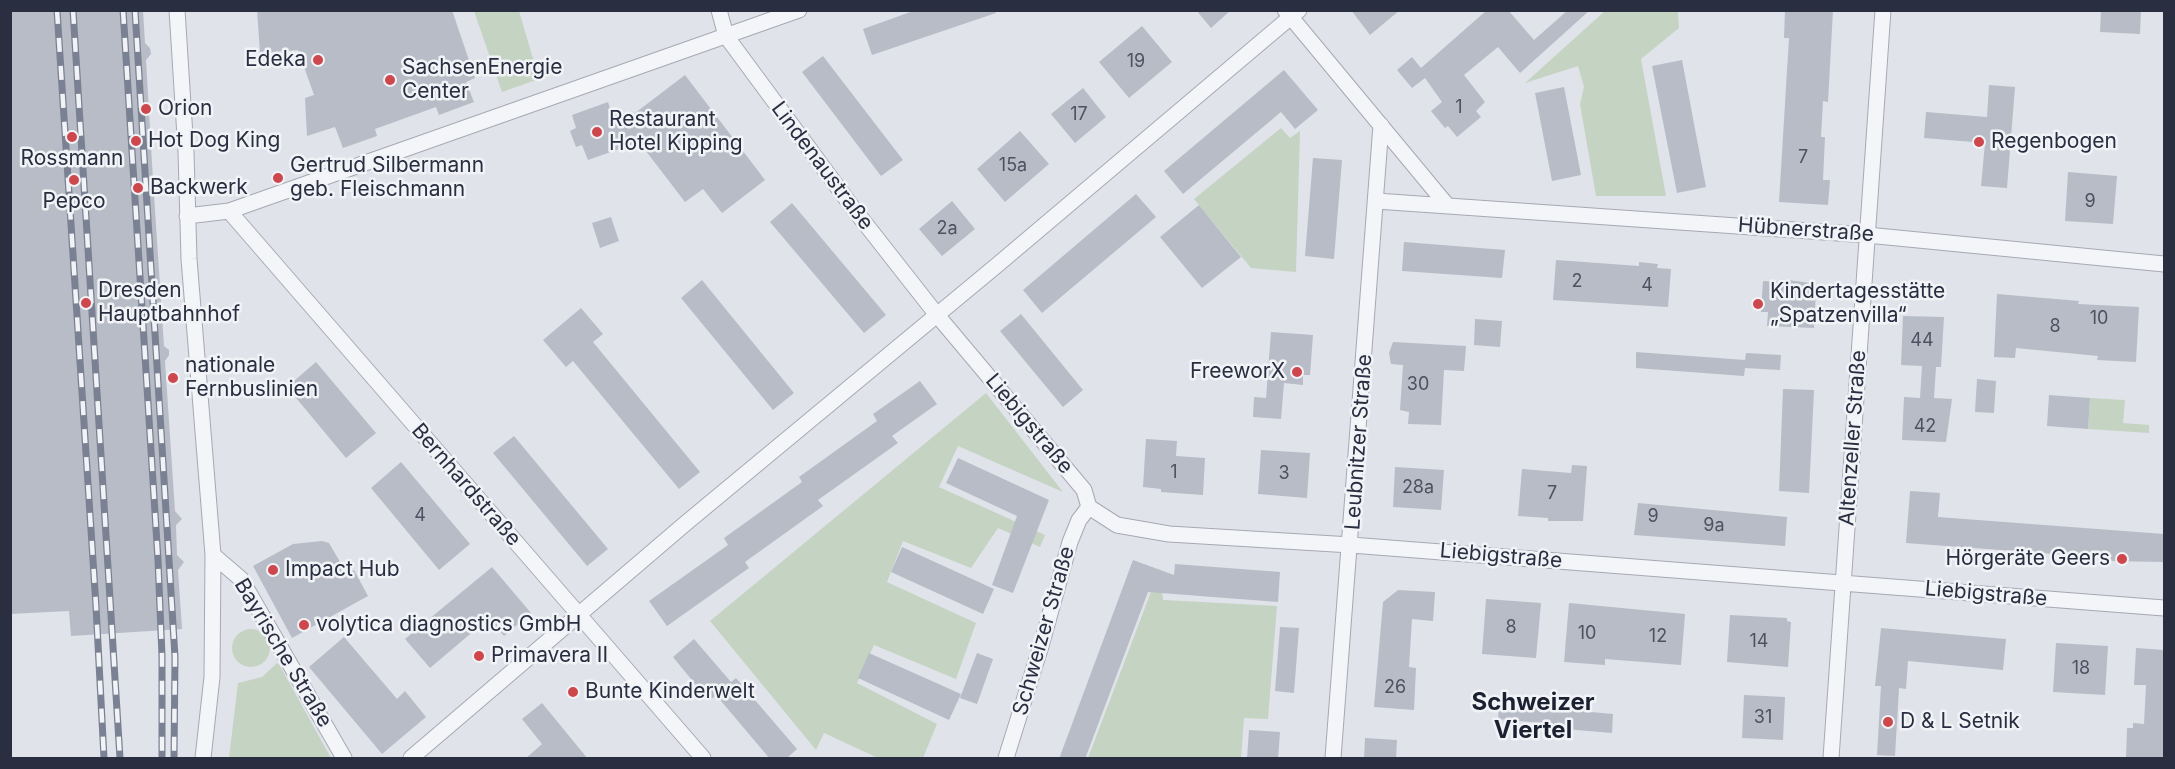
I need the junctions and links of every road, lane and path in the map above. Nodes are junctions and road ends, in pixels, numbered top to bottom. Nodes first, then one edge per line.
1 (177, 10) edge
2 (719, 10) edge
3 (799, 10) edge
4 (1883, 10) edge
5 (1291, 13) edge
6 (726, 36) junction
7 (1381, 125) junction
8 (1376, 201) junction
9 (1446, 204) junction
10 (229, 211) junction
11 (187, 216) junction
12 (1867, 235) junction
13 (2164, 264) edge
14 (937, 315) junction
15 (1089, 507) junction
16 (1351, 544) junction
17 (213, 555) junction
18 (1843, 583) junction
19 (2164, 608) edge
20 (578, 615) junction
21 (203, 759) edge
22 (344, 759) edge
23 (411, 759) edge
24 (703, 759) edge
25 (1006, 759) edge
26 (1333, 759) edge
27 (1831, 759) edge

1 - 11 street
2 - 6 street, Lindenaustraße
3 - 6 street
4 - 12 street, Altenzeller Straße
5 - 7 street
5 - 14 street
6 - 10 street
6 - 14 street, Lindenaustraße
7 - 8 street, Leubnitzer Straße
7 - 9 street
8 - 9 street, Hübnerstraße
8 - 16 street, Leubnitzer Straße
9 - 12 street, Hübnerstraße
10 - 11 street
10 - 20 street, Bernhardstraße
11 - 17 street
12 - 13 street, Hübnerstraße
12 - 18 street, Altenzeller Straße
14 - 15 street, Liebigstraße
14 - 20 street
15 - 16 street, Liebigstraße
15 - 25 street, Schweizer Straße
16 - 18 street, Liebigstraße
16 - 26 street, Leubnitzer Straße
17 - 21 street
17 - 22 street, Bayrische Straße
18 - 19 street, Liebigstraße
18 - 27 street, Altenzeller Straße
20 - 23 street
20 - 24 street, Bernhardstraße

